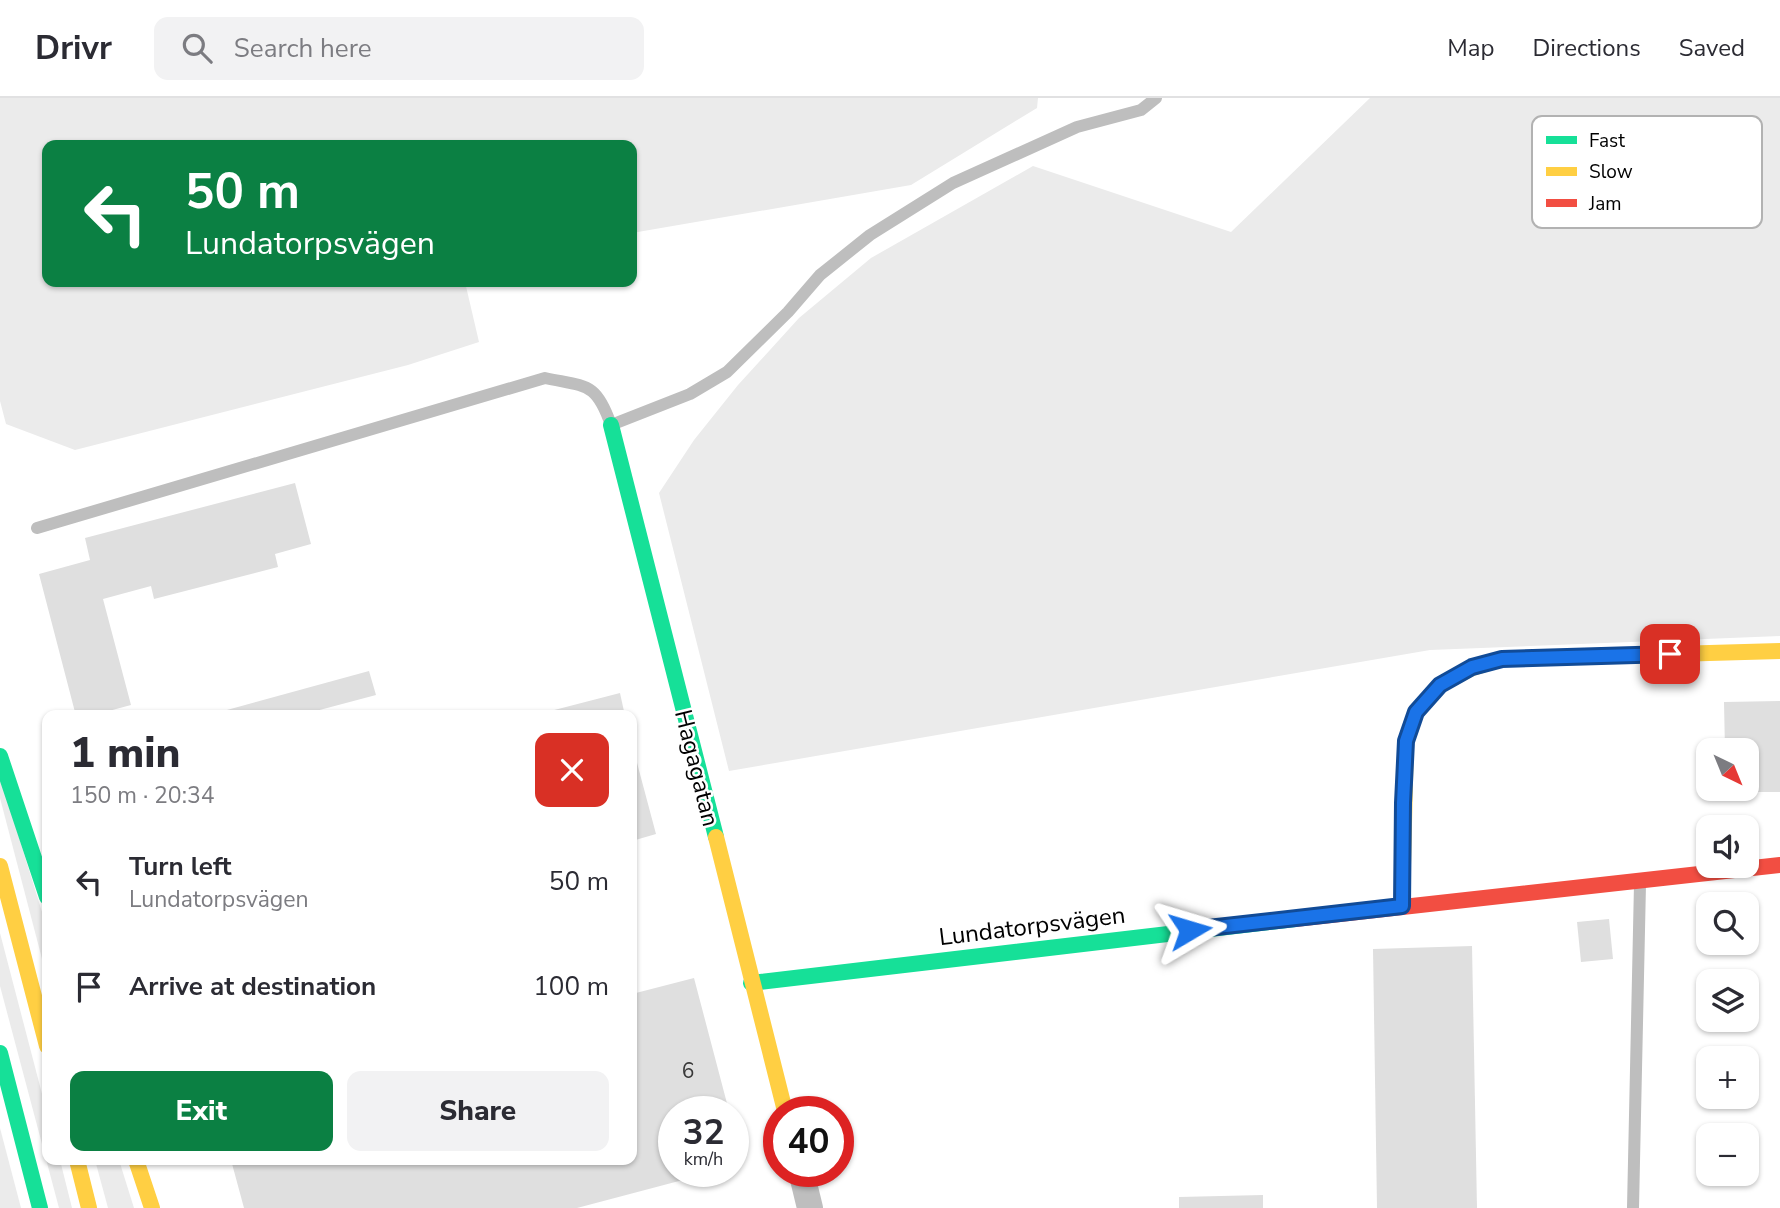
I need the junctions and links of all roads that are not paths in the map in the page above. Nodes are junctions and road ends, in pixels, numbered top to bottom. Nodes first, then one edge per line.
1 (1156, 98) edge
2 (611, 425) junction
3 (37, 528) dead end
4 (1780, 651) edge
5 (0, 756) edge
6 (1780, 865) edge
7 (0, 866) edge
8 (1640, 880) junction
9 (42, 882) edge
10 (1402, 906) junction
11 (751, 983) junction
12 (42, 1027) edge
13 (0, 1053) edge
14 (781, 1096) edge
15 (77, 1165) edge
16 (138, 1165) edge
17 (805, 1187) edge
18 (40, 1208) edge
19 (89, 1208) edge
20 (152, 1208) edge
21 (810, 1208) edge
22 (1633, 1208) edge

1 - 2 lane
2 - 3 lane
2 - 11 main road, Hagagatan
4 - 10 main road
5 - 9 main road
6 - 8 main road, Lundatorpsvägen
7 - 12 main road
8 - 10 main road, Lundatorpsvägen
8 - 22 lane
10 - 11 main road, Lundatorpsvägen
11 - 14 main road, Hagagatan
13 - 18 main road
15 - 19 main road
16 - 20 main road
17 - 21 street

